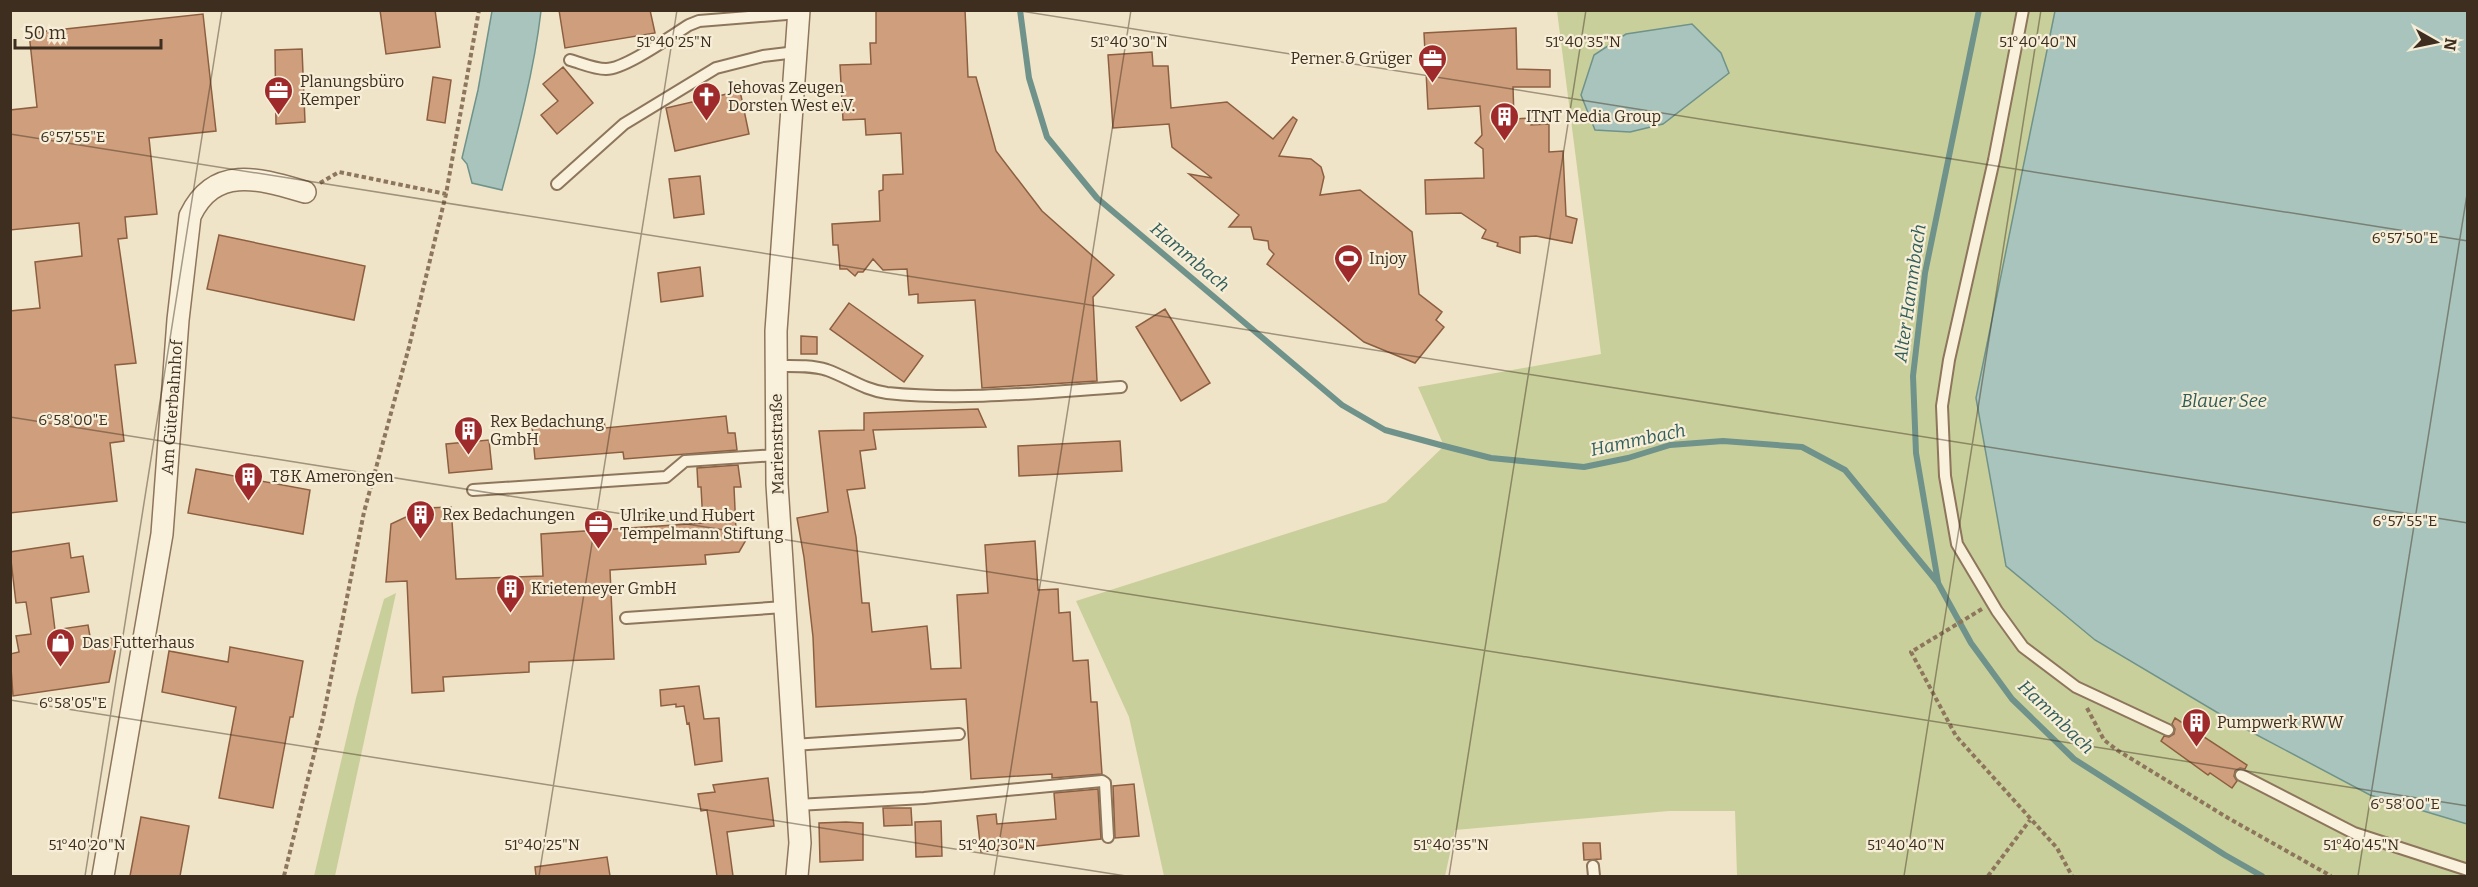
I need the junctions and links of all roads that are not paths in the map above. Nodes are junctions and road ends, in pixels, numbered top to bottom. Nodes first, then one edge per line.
1 (2023, 10) edge
2 (799, 12) edge
3 (796, 52) junction
4 (570, 60) dead end
5 (557, 184) dead end
6 (304, 192) road end
7 (776, 366) junction
8 (1121, 387) dead end
9 (777, 454) junction
10 (473, 490) dead end
11 (784, 607) junction
12 (626, 618) dead end
13 (2168, 730) dead end
14 (959, 734) dead end
15 (793, 745) junction
16 (2241, 775) dead end
17 (797, 805) junction
18 (1108, 837) dead end
19 (2468, 870) edge
20 (104, 876) edge
21 (797, 876) edge

1 - 13 lane
2 - 3 street, Marienstraße
2 - 4 lane
3 - 5 lane
3 - 7 street, Marienstraße
6 - 20 street, Am Güterbahnhof
7 - 8 lane
7 - 9 street, Marienstraße
9 - 10 lane
9 - 11 street, Marienstraße
11 - 12 lane
11 - 15 street, Marienstraße
14 - 15 lane
15 - 17 street, Marienstraße
16 - 19 lane
17 - 18 lane
17 - 21 street, Marienstraße

